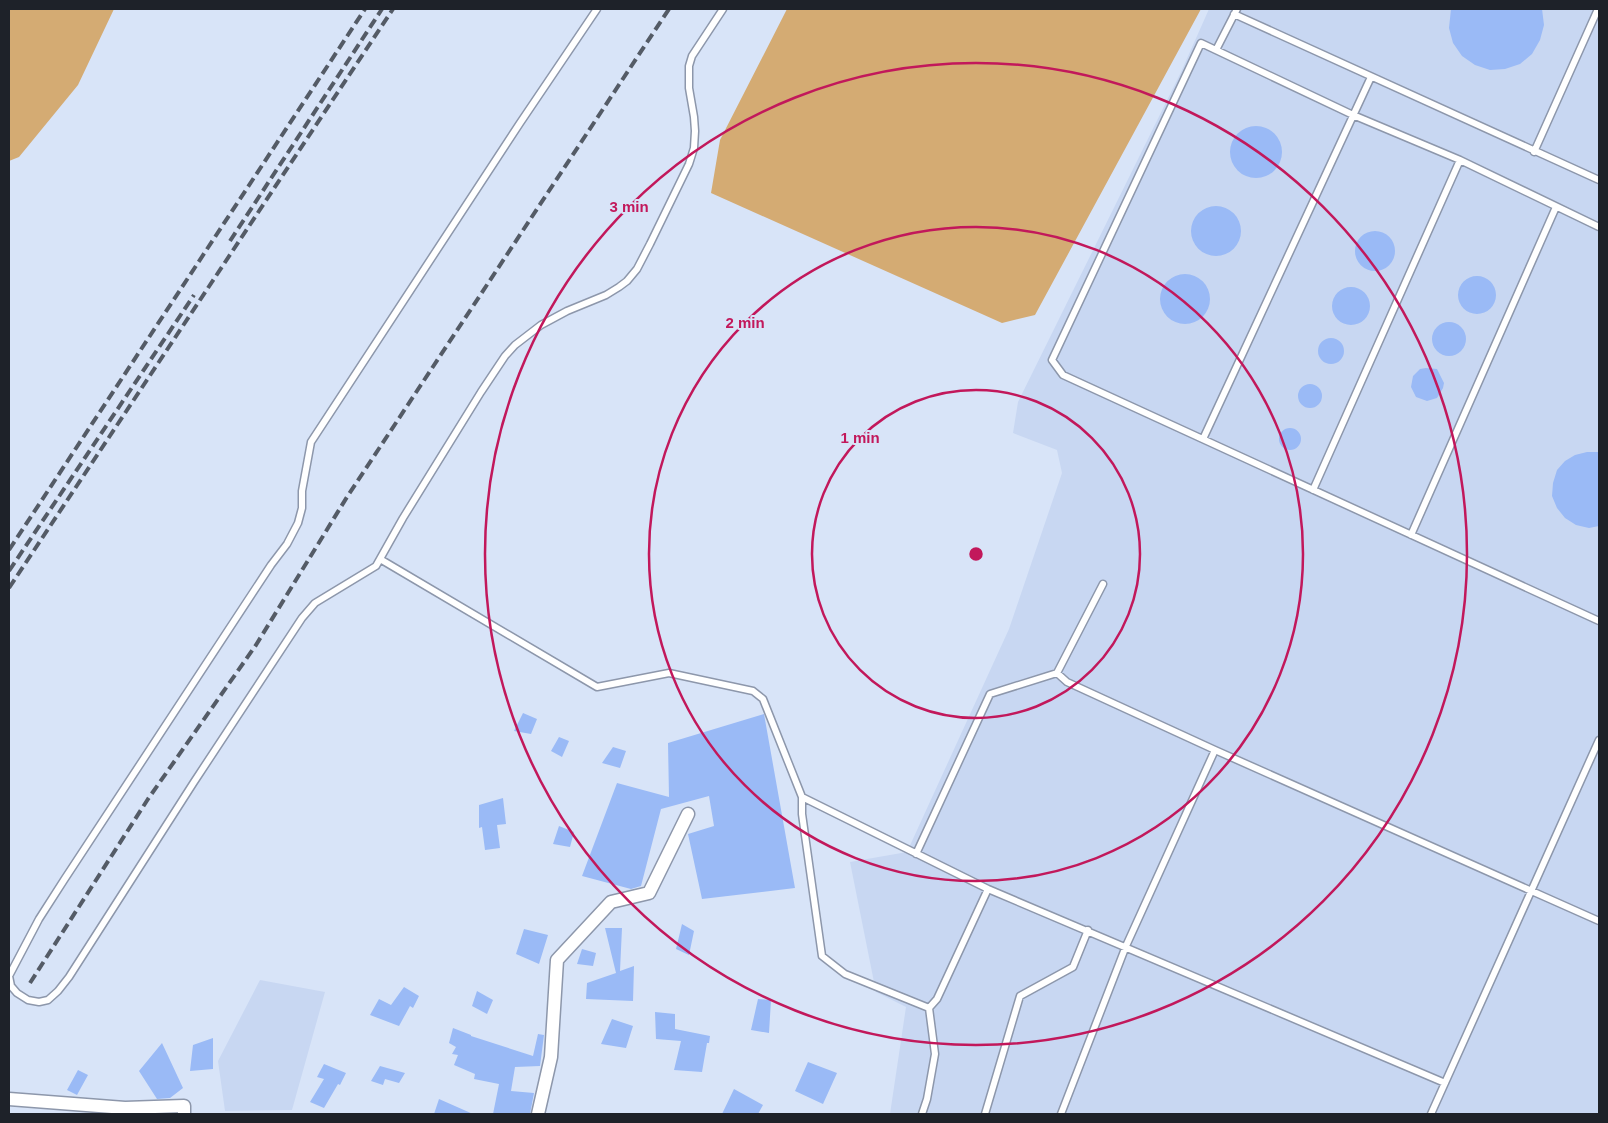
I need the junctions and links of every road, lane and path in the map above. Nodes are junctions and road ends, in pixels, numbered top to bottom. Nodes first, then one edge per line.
1 (597, 9) edge
2 (723, 9) edge
3 (1598, 9) edge
4 (1236, 12) edge
5 (1216, 50) junction
6 (1371, 78) junction
7 (1352, 115) junction
8 (1534, 152) junction
9 (1460, 160) junction
10 (1599, 180) edge
11 (1556, 207) junction
12 (1599, 227) edge
13 (1203, 439) junction
14 (1313, 490) junction
15 (1411, 535) junction
16 (380, 559) junction
17 (1102, 584) dead end
18 (1599, 621) edge
19 (1057, 673) junction
20 (1599, 740) edge
21 (1215, 750) junction
22 (802, 798) junction
23 (688, 814) dead end
24 (916, 854) junction
25 (988, 889) junction
26 (1531, 891) junction
27 (1599, 921) edge
28 (1088, 930) junction
29 (1126, 946) junction
30 (929, 1008) junction
31 (1445, 1083) junction
32 (9, 1099) edge
33 (184, 1114) edge
34 (538, 1114) edge
35 (922, 1114) edge
36 (985, 1114) edge
37 (1060, 1114) edge
38 (1431, 1114) edge

1 - 16 lane
2 - 16 lane
3 - 8 lane
4 - 5 lane
4 - 6 lane
5 - 7 lane
5 - 13 lane
6 - 7 lane
6 - 8 lane
7 - 9 lane
7 - 13 lane
8 - 10 lane
9 - 11 lane
9 - 14 lane
11 - 12 lane
11 - 15 lane
13 - 14 lane
14 - 15 lane
15 - 18 lane
16 - 22 lane
17 - 19 lane
19 - 21 lane
19 - 24 lane
20 - 26 lane
21 - 26 lane
21 - 29 lane
22 - 24 lane
22 - 30 lane
23 - 34 street
24 - 25 lane
25 - 28 lane
25 - 30 lane
26 - 27 lane
26 - 31 lane
28 - 29 lane
28 - 36 lane
29 - 31 lane
29 - 37 lane
30 - 35 lane
31 - 38 lane
32 - 33 street

